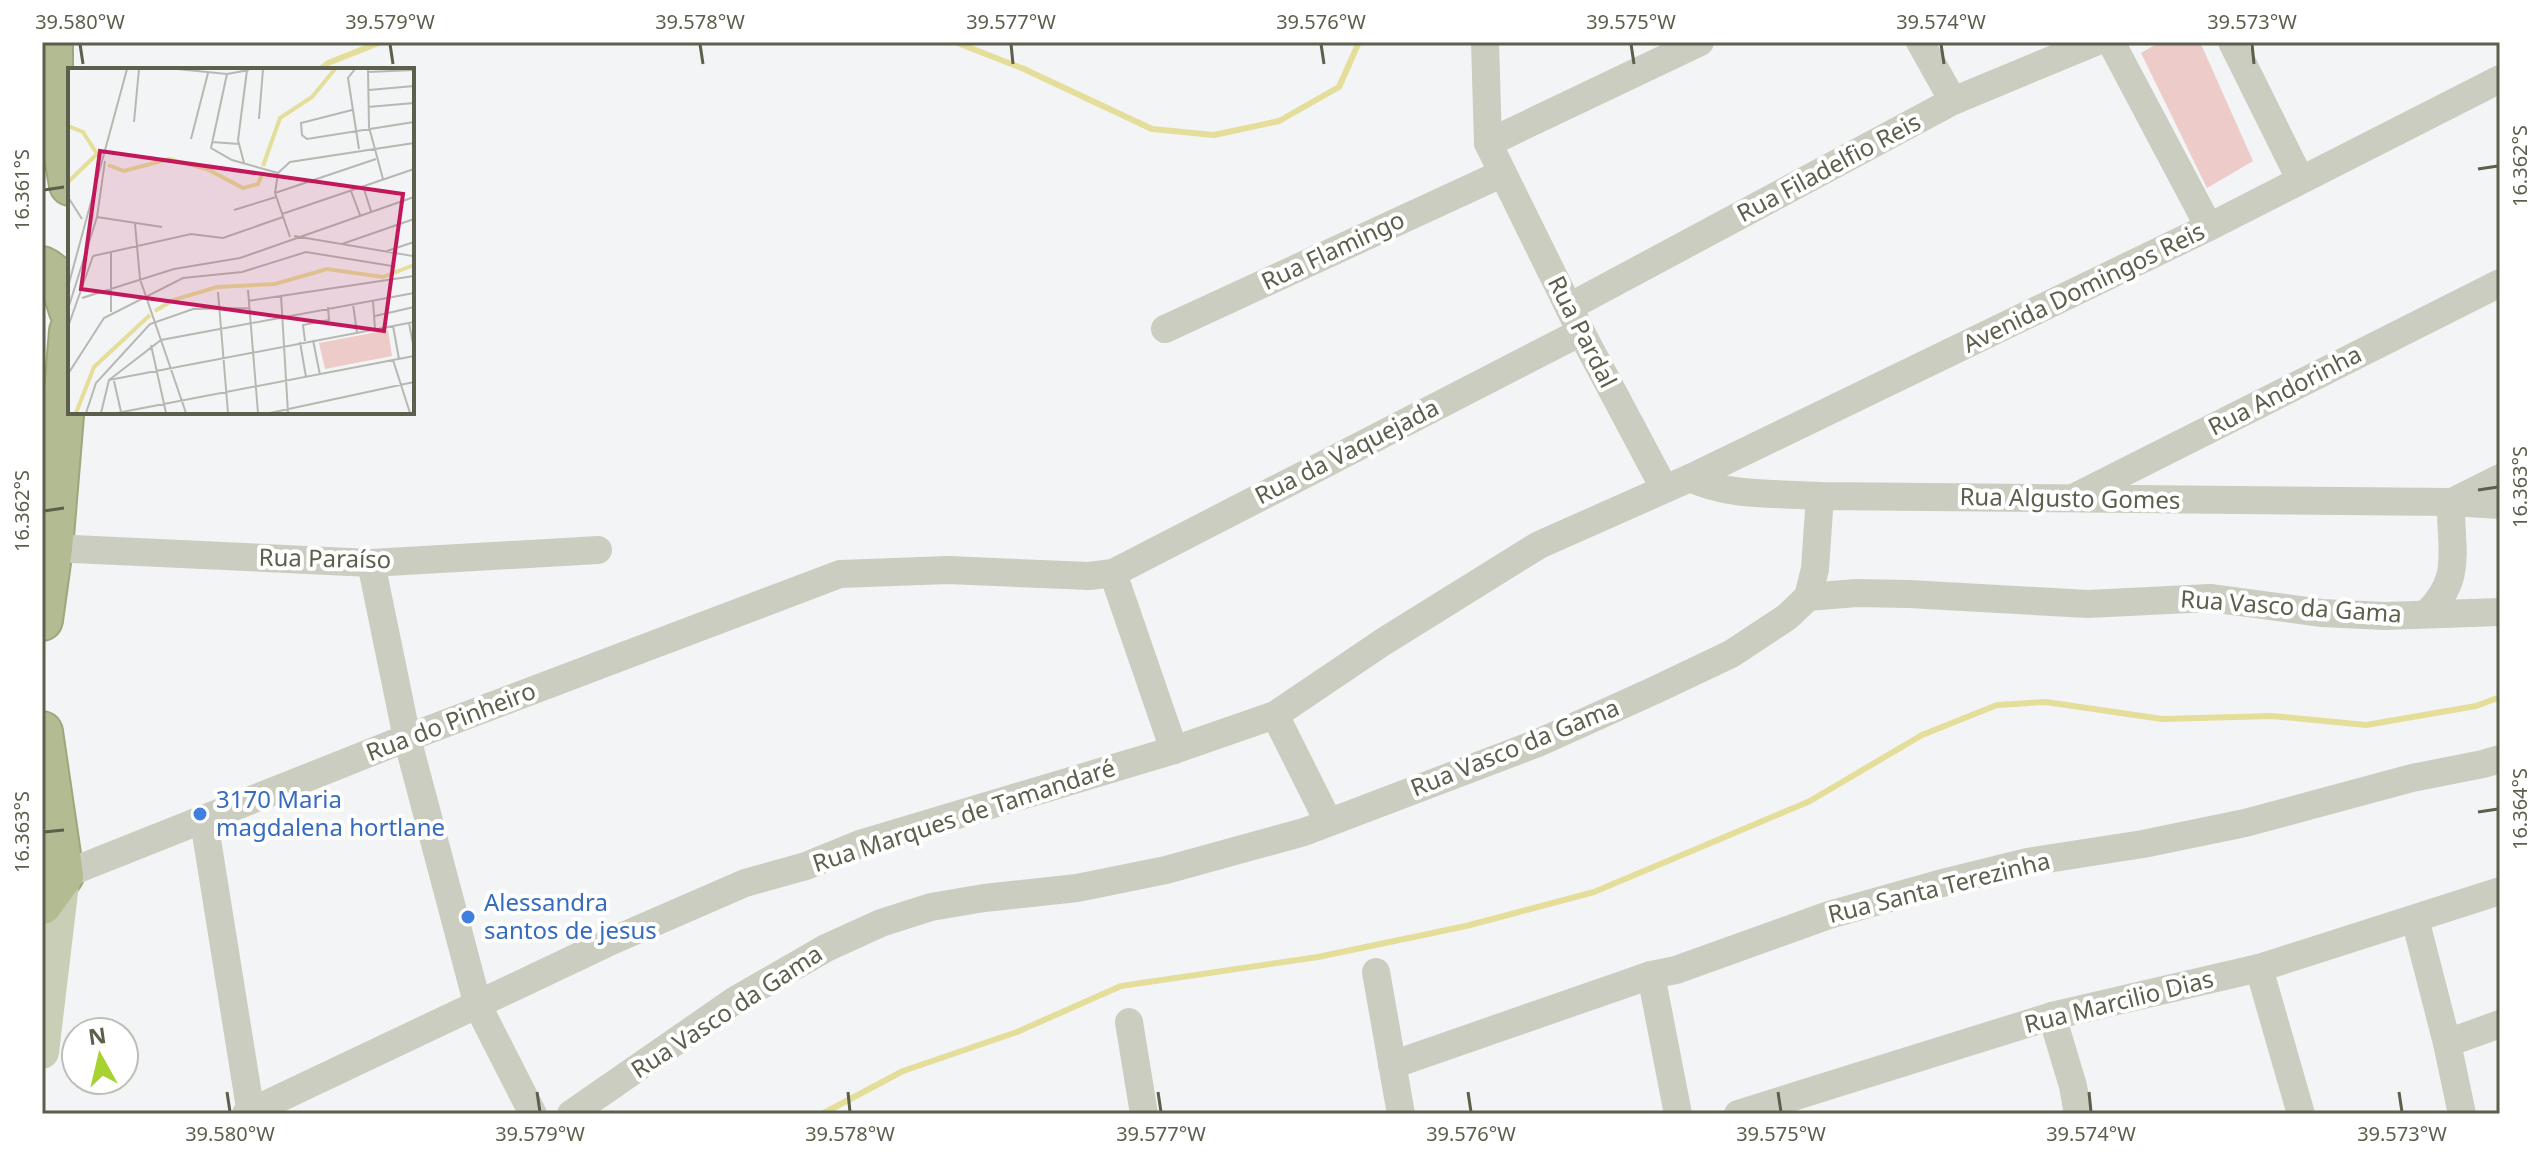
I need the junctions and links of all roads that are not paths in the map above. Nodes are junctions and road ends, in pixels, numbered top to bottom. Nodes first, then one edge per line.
1 (52, 42) edge
2 (1485, 42) edge
3 (1700, 42) edge
4 (1920, 42) edge
5 (2095, 42) edge
6 (2111, 42) edge
7 (2232, 42) edge
8 (2500, 79) edge
9 (1953, 101) junction
10 (1488, 143) junction
11 (68, 174) edge
12 (1501, 174) junction
13 (2300, 179) junction
14 (2209, 227) junction
15 (42, 267) edge
16 (2500, 283) edge
17 (68, 305) edge
18 (1575, 320) junction
19 (1165, 329) dead end
20 (68, 355) edge
21 (2500, 478) edge
22 (1677, 483) junction
23 (1820, 496) junction
24 (2071, 500) junction
25 (2451, 502) junction
26 (2500, 505) edge
27 (52, 548) junction
28 (598, 550) dead end
29 (371, 563) junction
30 (1113, 573) junction
31 (1808, 597) junction
32 (2500, 612) edge
33 (2426, 614) junction
34 (42, 620) edge
35 (1275, 715) junction
36 (42, 732) edge
37 (407, 738) junction
38 (1174, 750) junction
39 (2500, 759) edge
40 (204, 821) junction
41 (1328, 821) junction
42 (52, 889) edge
43 (2500, 891) edge
44 (2415, 919) junction
45 (2259, 968) junction
46 (1376, 972) dead end
47 (1651, 975) junction
48 (478, 1006) junction
49 (2052, 1016) junction
50 (1129, 1022) dead end
51 (2500, 1024) edge
52 (2447, 1043) junction
53 (42, 1052) edge
54 (1392, 1065) junction
55 (249, 1113) edge
56 (533, 1114) edge
57 (571, 1114) edge
58 (1144, 1114) edge
59 (1401, 1114) edge
60 (1678, 1114) edge
61 (1738, 1114) edge
62 (2078, 1114) edge
63 (2301, 1114) edge
64 (2462, 1114) edge

1 - 11 highway
2 - 10 street
3 - 10 street
4 - 9 street
5 - 9 street, Rua Filadelfio Reis
6 - 14 street
7 - 13 street
8 - 13 street, Avenida Domingos Reis
9 - 18 street, Rua Filadelfio Reis
10 - 12 street, Rua Pardal
12 - 18 street, Rua Pardal
12 - 19 street, Rua Flamingo
13 - 14 street, Avenida Domingos Reis
14 - 22 street, Avenida Domingos Reis
15 - 17 highway
16 - 24 street, Rua Andorinha
18 - 22 street, Rua Pardal
18 - 30 street, Rua da Vaquejada
20 - 27 highway
21 - 25 street
22 - 23 street, Rua Algusto Gomes
22 - 35 street, Rua Marques de Tamandaré
23 - 24 street, Rua Algusto Gomes
23 - 31 street
24 - 25 street, Rua Algusto Gomes
25 - 26 street, Rua Algusto Gomes
25 - 33 street
27 - 29 street, Rua Paraíso
27 - 34 highway
28 - 29 street, Rua Paraíso
29 - 37 street
30 - 37 street, Rua do Pinheiro
30 - 38 street
31 - 33 street, Rua Vasco da Gama
31 - 41 street, Rua Vasco da Gama
32 - 33 street, Rua Vasco da Gama
35 - 38 street, Rua Marques de Tamandaré
35 - 41 street
36 - 42 highway
37 - 40 street, Rua do Pinheiro
37 - 48 street
38 - 48 street, Rua Marques de Tamandaré
39 - 47 street, Rua Santa Terezinha
40 - 42 street, Rua do Pinheiro
40 - 55 street
41 - 57 street, Rua Vasco da Gama
42 - 53 main road
43 - 44 street, Rua Marcilio Dias
44 - 45 street, Rua Marcilio Dias
44 - 52 street
45 - 49 street, Rua Marcilio Dias
45 - 63 street
46 - 54 street
47 - 54 street, Rua Santa Terezinha
47 - 60 street
48 - 55 street, Rua Marques de Tamandaré
48 - 56 street
49 - 61 street, Rua Marcilio Dias
49 - 62 street
50 - 58 street
51 - 52 street
52 - 64 street
54 - 59 street

